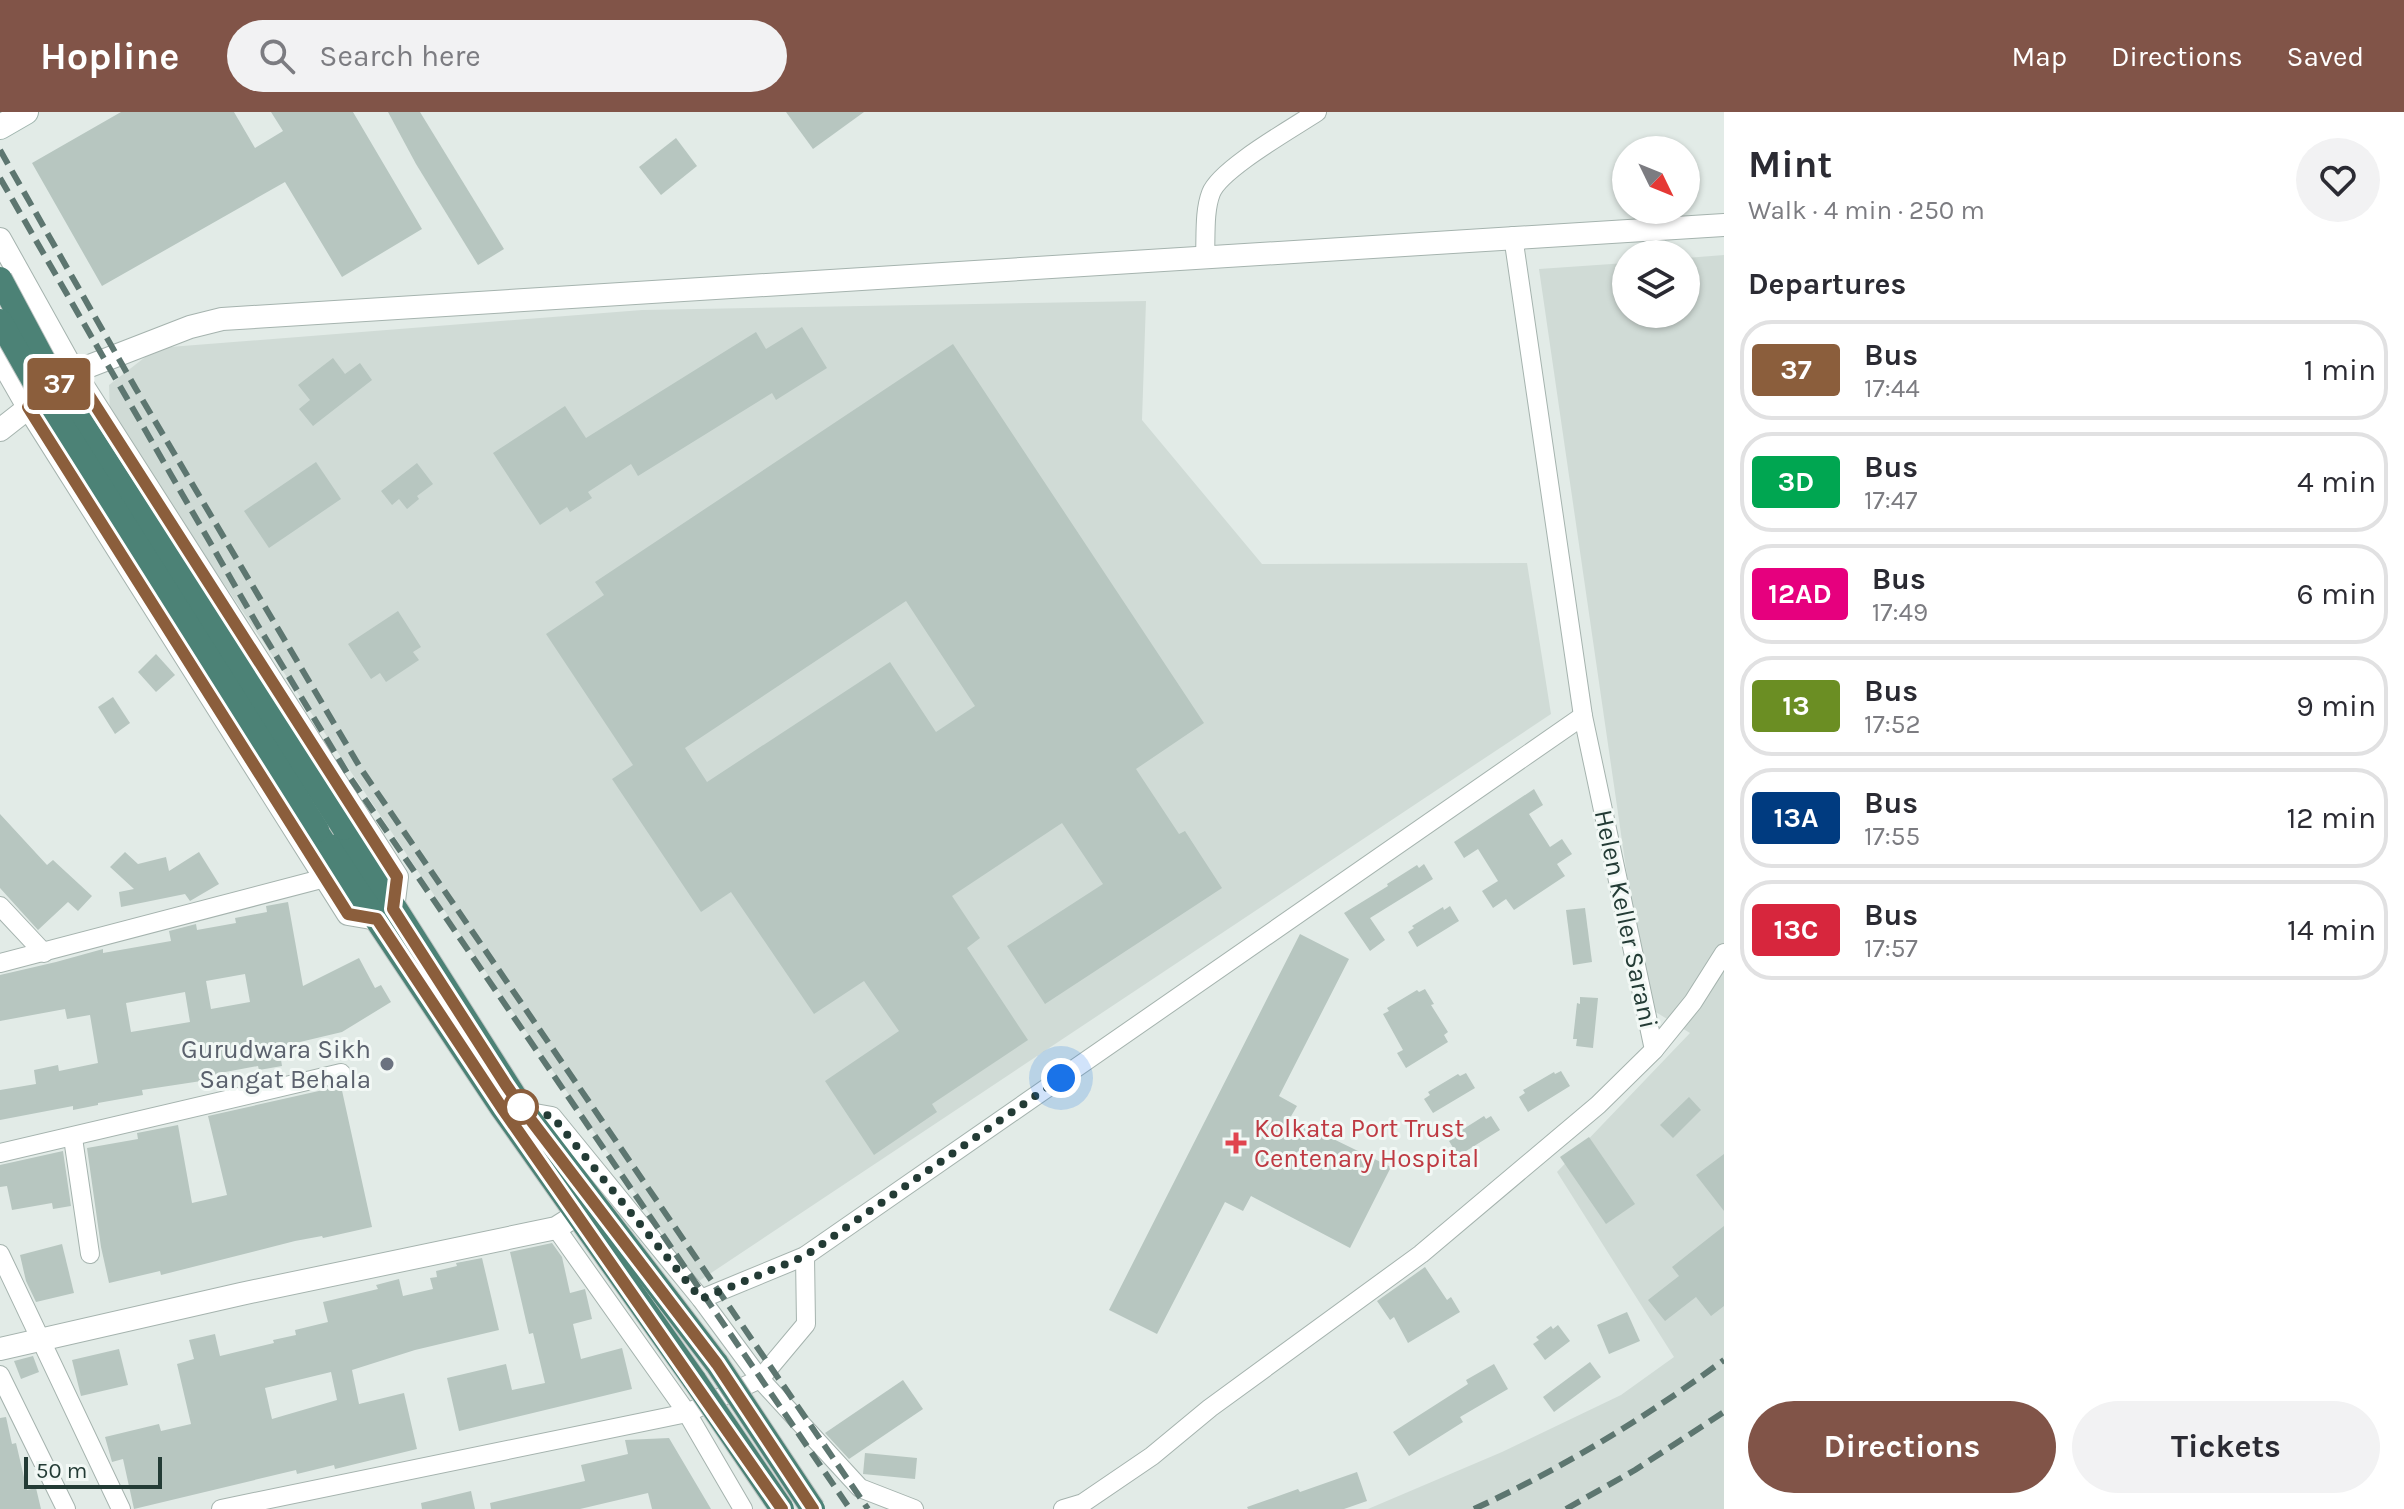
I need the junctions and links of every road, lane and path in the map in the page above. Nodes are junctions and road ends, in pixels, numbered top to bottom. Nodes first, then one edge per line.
1 (26, 112) edge
2 (1317, 112) edge
3 (0, 127) edge
4 (1724, 225) edge
5 (1513, 236) junction
6 (0, 239) edge
7 (1205, 256) junction
8 (0, 279) edge
9 (0, 321) edge
10 (0, 358) edge
11 (74, 372) junction
12 (28, 407) junction
13 (0, 430) edge
14 (1583, 716) junction
15 (325, 878) junction
16 (0, 906) edge
17 (385, 914) junction
18 (44, 953) junction
19 (1724, 953) edge
20 (0, 963) edge
21 (1654, 1050) junction
22 (341, 1073) dead end
23 (524, 1111) junction
24 (73, 1138) junction
25 (0, 1153) edge
26 (586, 1210) junction
27 (556, 1228) junction
28 (0, 1254) edge
29 (90, 1254) dead end
30 (805, 1256) junction
31 (701, 1299) junction
32 (41, 1341) junction
33 (0, 1349) edge
34 (0, 1375) edge
35 (760, 1379) junction
36 (687, 1413) junction
37 (66, 1509) edge
38 (121, 1509) edge
39 (221, 1509) edge
40 (743, 1509) edge
41 (782, 1509) edge
42 (813, 1509) edge
43 (914, 1509) edge
44 (1063, 1509) edge

1 - 3 main road
2 - 7 street
4 - 5 street
5 - 7 street
5 - 14 street, Helen Keller Sarani
6 - 11 street
7 - 11 street
8 - 17 highway, bridge
9 - 17 highway, bridge
10 - 12 street
11 - 12 street
11 - 17 street
12 - 13 street
12 - 15 street
14 - 21 street, Helen Keller Sarani
14 - 30 street
15 - 17 street
15 - 18 street
16 - 18 street
17 - 23 highway
17 - 26 highway
18 - 20 street
19 - 21 street
21 - 44 street, Helen Keller Sarani
22 - 24 street
23 - 26 highway
23 - 31 street
24 - 25 street
24 - 29 street
26 - 27 street
26 - 41 highway, bridge
26 - 42 highway, bridge
27 - 32 street
27 - 36 street
28 - 32 street
30 - 31 street
30 - 35 street
31 - 35 street
32 - 33 street
32 - 38 street
34 - 37 street
35 - 36 street
35 - 43 street
36 - 39 street
36 - 40 street

